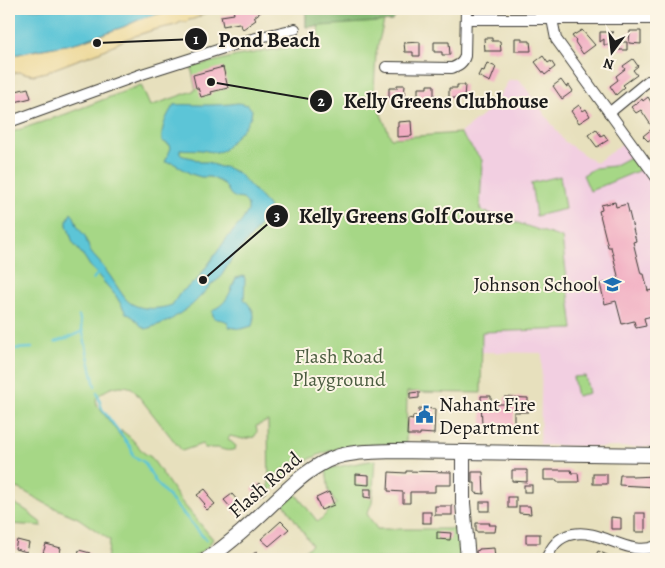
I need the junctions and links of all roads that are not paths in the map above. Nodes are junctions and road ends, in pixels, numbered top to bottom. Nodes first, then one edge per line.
1 (532, 9) edge
2 (466, 14) edge
3 (593, 14) edge
4 (645, 14) edge
5 (536, 19) junction
6 (552, 19) junction
7 (656, 19) edge
8 (295, 29) dead end
9 (386, 67) dead end
10 (648, 81) dead end
11 (609, 113) junction
12 (9, 122) edge
13 (656, 177) edge
14 (463, 453) junction
15 (656, 455) edge
16 (656, 546) edge
17 (207, 559) edge
18 (468, 559) edge
19 (546, 559) edge

1 - 5 street
2 - 5 street
2 - 9 street
3 - 4 street
3 - 6 street
4 - 7 street
5 - 6 street
6 - 11 street
8 - 12 street
10 - 11 street
11 - 13 street
14 - 15 main road, Flash Road
14 - 17 main road, Flash Road
14 - 18 main road
16 - 19 street

